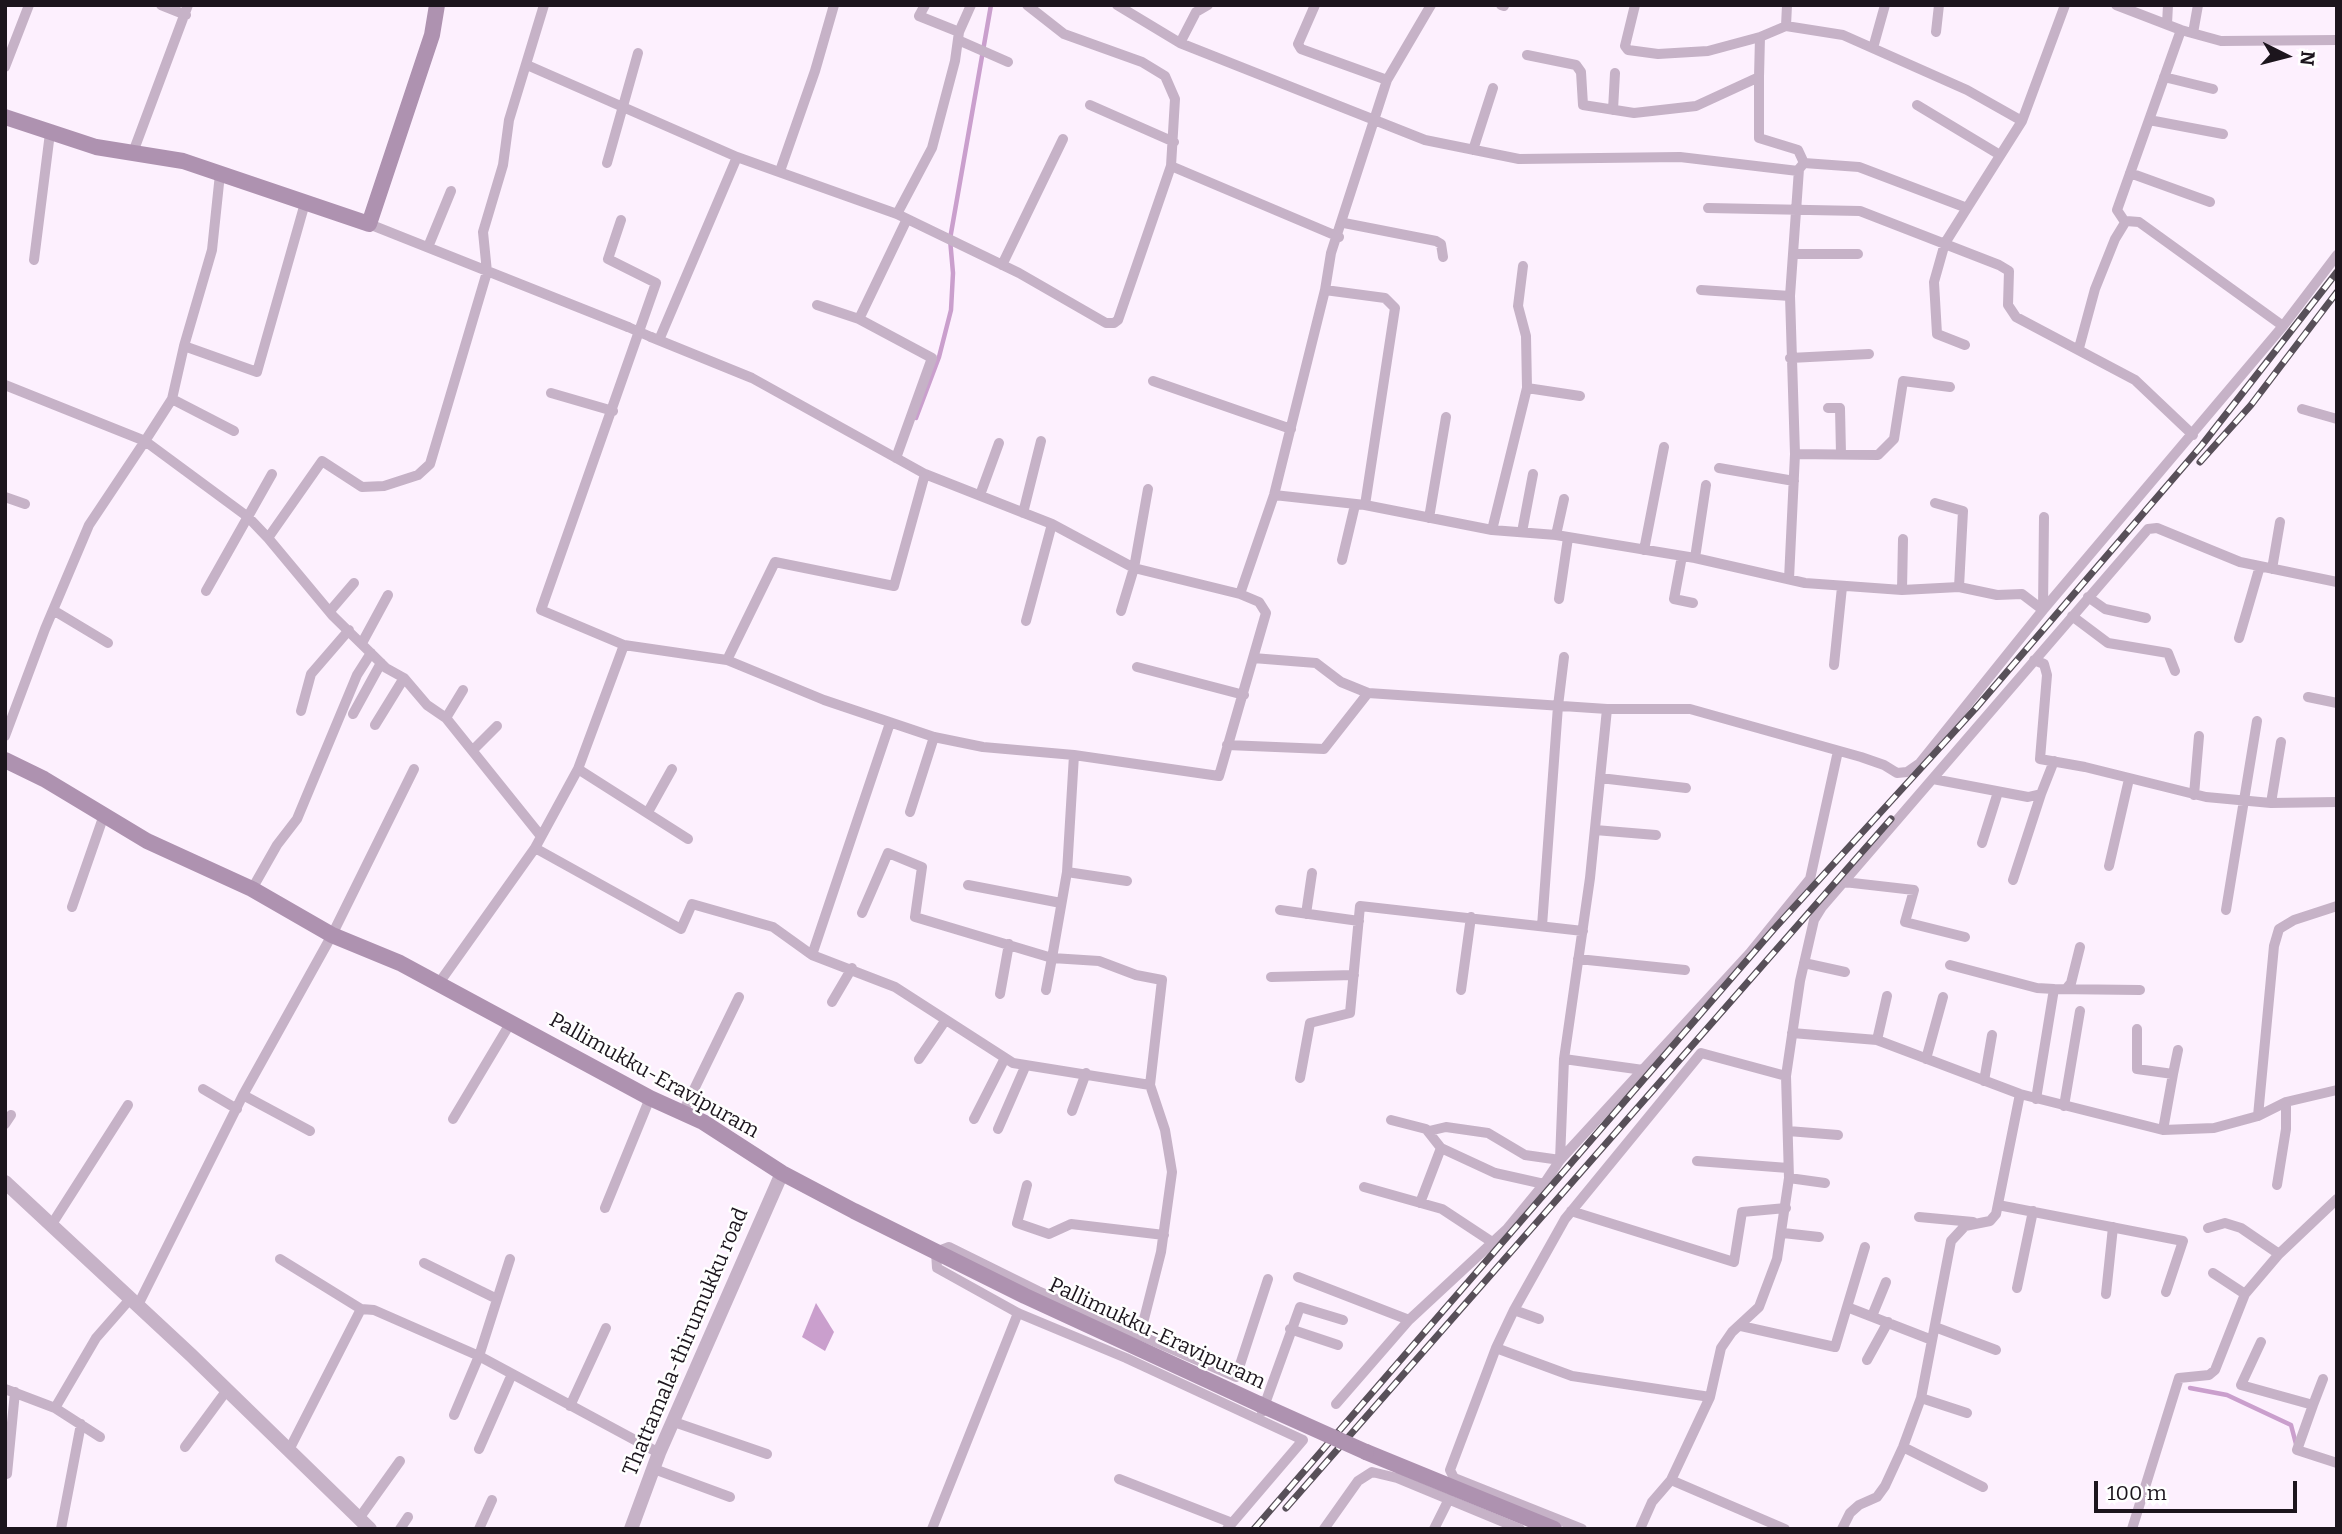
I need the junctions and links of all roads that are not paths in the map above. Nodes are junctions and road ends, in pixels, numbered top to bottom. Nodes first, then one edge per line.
1 (29, 5) edge
2 (161, 5) edge
3 (438, 5) edge
4 (544, 5) edge
5 (834, 5) edge
6 (925, 5) edge
7 (971, 5) edge
8 (1027, 5) edge
9 (1117, 5) edge
10 (1186, 5) edge
11 (1208, 5) edge
12 (1315, 5) edge
13 (1431, 5) edge
14 (1635, 5) edge
15 (1787, 5) edge
16 (1885, 5) edge
17 (1939, 5) edge
18 (2065, 5) edge
19 (2116, 5) edge
20 (2168, 5) edge
21 (2198, 5) edge
22 (187, 10) edge
23 (1196, 12) junction
24 (2167, 24) junction
25 (1786, 26) junction
26 (2181, 30) junction
27 (1936, 32) dead end
28 (2193, 33) junction
29 (959, 36) junction
30 (1760, 37) junction
31 (2337, 40) edge
32 (1180, 43) junction
33 (1873, 48) junction
34 (638, 53) dead end
35 (1527, 55) dead end
36 (1008, 62) dead end
37 (527, 65) junction
38 (5, 67) edge
39 (1615, 73) dead end
40 (1759, 77) junction
41 (2164, 77) junction
42 (1387, 80) junction
43 (1493, 88) dead end
44 (2213, 89) dead end
45 (622, 105) junction
46 (1090, 105) dead end
47 (1917, 105) dead end
48 (1613, 110) junction
49 (5, 117) edge
50 (2149, 120) junction
51 (1374, 121) junction
52 (2022, 121) junction
53 (50, 133) junction
54 (2223, 134) dead end
55 (1063, 139) dead end
56 (1174, 142) junction
57 (1473, 150) junction
58 (132, 155) junction
59 (2000, 155) junction
60 (737, 157) junction
61 (607, 163) dead end
62 (1171, 166) junction
63 (1801, 167) junction
64 (780, 171) junction
65 (2130, 173) junction
66 (220, 174) junction
67 (451, 191) dead end
68 (2210, 202) dead end
69 (305, 203) junction
70 (1709, 208) dead end
71 (1967, 208) junction
72 (1798, 209) junction
73 (902, 216) junction
74 (621, 220) dead end
75 (2125, 222) junction
76 (1344, 223) junction
77 (369, 224) junction
78 (1339, 237) junction
79 (1945, 243) junction
80 (428, 247) junction
81 (1795, 254) junction
82 (1858, 254) dead end
83 (2337, 255) edge
84 (1443, 257) dead end
85 (34, 260) dead end
86 (1002, 265) junction
87 (1523, 266) dead end
88 (486, 272) junction
89 (1325, 290) junction
90 (1701, 290) dead end
91 (1790, 296) junction
92 (817, 305) dead end
93 (859, 319) junction
94 (2283, 326) junction
95 (655, 338) junction
96 (1965, 345) dead end
97 (184, 346) junction
98 (2079, 348) junction
99 (1869, 354) dead end
100 (1790, 358) junction
101 (1153, 381) dead end
102 (5, 385) edge
103 (1950, 387) dead end
104 (1527, 388) junction
105 (551, 393) dead end
106 (1580, 396) dead end
107 (172, 399) junction
108 (1828, 408) dead end
109 (2302, 408) dead end
110 (613, 411) junction
111 (1446, 417) dead end
112 (2337, 419) edge
113 (1291, 429) junction
114 (234, 430) dead end
115 (2193, 435) junction
116 (145, 441) junction
117 (1041, 441) dead end
118 (999, 443) dead end
119 (1664, 447) dead end
120 (1795, 454) junction
121 (1841, 454) junction
122 (896, 458) junction
123 (1719, 468) dead end
124 (272, 474) dead end
125 (925, 474) junction
126 (1533, 474) dead end
127 (1794, 481) junction
128 (1706, 485) dead end
129 (1149, 489) dead end
130 (980, 495) junction
131 (1274, 495) junction
132 (5, 497) edge
133 (1564, 499) dead end
134 (1935, 503) dead end
135 (25, 504) dead end
136 (1360, 505) junction
137 (1023, 513) junction
138 (248, 517) junction
139 (2043, 517) dead end
140 (1429, 518) junction
141 (2280, 522) dead end
142 (1052, 524) junction
143 (1492, 530) junction
144 (1522, 532) junction
145 (1562, 536) junction
146 (268, 538) junction
147 (1903, 539) dead end
148 (1644, 550) junction
149 (1682, 556) junction
150 (1695, 558) junction
151 (1342, 560) dead end
152 (1134, 568) junction
153 (2266, 568) junction
154 (1788, 579) junction
155 (2337, 582) edge
156 (354, 583) dead end
157 (1842, 587) junction
158 (1959, 587) junction
159 (1902, 590) junction
160 (206, 591) dead end
161 (1240, 594) junction
162 (388, 595) dead end
163 (2088, 597) junction
164 (1559, 600) dead end
165 (1693, 603) dead end
166 (53, 610) junction
167 (2043, 610) junction
168 (330, 611) junction
169 (1121, 611) dead end
170 (2072, 616) junction
171 (2146, 618) dead end
172 (1026, 621) dead end
173 (349, 630) junction
174 (2239, 638) dead end
175 (108, 643) dead end
176 (362, 643) junction
177 (624, 645) junction
178 (371, 653) junction
179 (1564, 657) dead end
180 (1254, 658) junction
181 (727, 660) junction
182 (2034, 660) junction
183 (381, 663) junction
184 (1834, 665) dead end
185 (1137, 667) dead end
186 (2175, 671) dead end
187 (404, 678) junction
188 (463, 690) dead end
189 (1368, 693) junction
190 (1244, 695) junction
191 (2308, 697) dead end
192 (2337, 703) edge
193 (1558, 706) junction
194 (1607, 709) junction
195 (301, 711) dead end
196 (353, 714) dead end
197 (446, 719) junction
198 (2257, 721) dead end
199 (890, 723) junction
200 (376, 725) dead end
201 (497, 726) dead end
202 (5, 736) edge
203 (2199, 736) dead end
204 (934, 737) junction
205 (2281, 742) dead end
206 (1227, 745) junction
207 (473, 750) junction
208 (1838, 751) junction
209 (1074, 755) junction
210 (5, 760) edge
211 (2054, 761) junction
212 (414, 769) dead end
213 (578, 769) junction
214 (672, 769) dead end
215 (1600, 778) junction
216 (1933, 779) junction
217 (2129, 779) junction
218 (1686, 788) dead end
219 (1998, 792) junction
220 (2041, 794) junction
221 (2194, 794) junction
222 (2245, 801) junction
223 (2337, 802) edge
224 (2271, 803) junction
225 (648, 812) junction
226 (910, 812) dead end
227 (104, 815) junction
228 (1595, 830) junction
229 (540, 835) junction
230 (1656, 835) dead end
231 (688, 839) dead end
232 (1982, 843) dead end
233 (535, 848) junction
234 (2109, 866) dead end
235 (1067, 872) junction
236 (1312, 873) dead end
237 (2013, 880) dead end
238 (1127, 881) dead end
239 (1844, 882) junction
240 (968, 885) dead end
241 (252, 889) junction
242 (1061, 903) junction
243 (2337, 906) edge
244 (72, 907) dead end
245 (1280, 910) dead end
246 (2226, 910) dead end
247 (862, 914) dead end
248 (1306, 914) junction
249 (1471, 917) junction
250 (1359, 920) junction
251 (1542, 926) junction
252 (1583, 931) junction
253 (332, 935) junction
254 (1965, 937) dead end
255 (1009, 944) junction
256 (2080, 947) dead end
257 (812, 955) junction
258 (1052, 957) junction
259 (1578, 959) junction
260 (1804, 963) junction
261 (1950, 965) dead end
262 (852, 968) junction
263 (1685, 970) dead end
264 (1845, 972) dead end
265 (1354, 975) junction
266 (1271, 977) dead end
267 (439, 984) junction
268 (2060, 989) junction
269 (1046, 990) dead end
270 (1461, 990) dead end
271 (2140, 990) dead end
272 (1000, 994) dead end
273 (1887, 996) dead end
274 (739, 997) dead end
275 (1943, 997) dead end
276 (832, 1002) dead end
277 (2080, 1011) dead end
278 (511, 1021) junction
279 (945, 1021) junction
280 (2137, 1029) dead end
281 (1792, 1033) junction
282 (1992, 1035) dead end
283 (1878, 1040) junction
284 (2178, 1050) dead end
285 (1005, 1058) junction
286 (919, 1059) dead end
287 (1564, 1059) junction
288 (1926, 1059) junction
289 (1026, 1067) junction
290 (1643, 1070) junction
291 (1086, 1073) junction
292 (2173, 1074) junction
293 (1786, 1076) junction
294 (1300, 1079) dead end
295 (1984, 1081) junction
296 (1150, 1085) junction
297 (203, 1089) dead end
298 (2337, 1090) edge
299 (2020, 1094) junction
300 (243, 1095) junction
301 (650, 1098) junction
302 (2036, 1098) junction
303 (2286, 1102) junction
304 (128, 1105) dead end
305 (2064, 1106) junction
306 (237, 1108) junction
307 (1072, 1111) dead end
308 (683, 1112) junction
309 (2258, 1116) junction
310 (453, 1119) dead end
311 (974, 1119) dead end
312 (1391, 1120) dead end
313 (998, 1129) dead end
314 (2162, 1130) junction
315 (1429, 1131) junction
316 (1788, 1131) junction
317 (310, 1132) dead end
318 (1838, 1135) dead end
319 (1441, 1148) junction
320 (1560, 1160) junction
321 (1697, 1161) dead end
322 (782, 1173) junction
323 (1788, 1173) junction
324 (5, 1182) edge
325 (1825, 1182) dead end
326 (1544, 1184) junction
327 (1027, 1185) dead end
328 (2277, 1185) dead end
329 (1364, 1187) dead end
330 (2337, 1199) edge
331 (1420, 1203) junction
332 (1998, 1205) junction
333 (605, 1208) dead end
334 (1787, 1208) junction
335 (1572, 1211) junction
336 (2034, 1211) junction
337 (1919, 1217) dead end
338 (52, 1223) junction
339 (1976, 1223) junction
340 (2113, 1227) junction
341 (2208, 1228) dead end
342 (1783, 1233) junction
343 (1164, 1235) junction
344 (1819, 1237) dead end
345 (1492, 1241) junction
346 (1865, 1247) dead end
347 (936, 1252) junction
348 (2279, 1254) junction
349 (280, 1259) dead end
350 (510, 1259) dead end
351 (424, 1263) dead end
352 (2213, 1273) dead end
353 (1298, 1277) dead end
354 (1268, 1279) dead end
355 (1886, 1282) dead end
356 (2017, 1288) dead end
357 (2166, 1292) dead end
358 (2106, 1294) dead end
359 (2245, 1294) junction
360 (497, 1298) junction
361 (134, 1301) junction
362 (1847, 1307) junction
363 (361, 1308) junction
364 (1514, 1310) junction
365 (1018, 1313) junction
366 (1872, 1316) junction
367 (1539, 1319) dead end
368 (1343, 1320) dead end
369 (1409, 1320) junction
370 (1888, 1322) junction
371 (1741, 1326) junction
372 (1935, 1327) junction
373 (606, 1328) dead end
374 (1290, 1329) junction
375 (1932, 1340) junction
376 (1138, 1341) junction
377 (2261, 1342) dead end
378 (1338, 1345) dead end
379 (1496, 1348) junction
380 (1996, 1350) dead end
381 (479, 1356) junction
382 (1867, 1360) dead end
383 (512, 1374) junction
384 (2323, 1379) dead end
385 (227, 1390) junction
386 (10, 1391) edge
387 (1710, 1397) junction
388 (1921, 1398) junction
389 (1336, 1404) dead end
390 (2313, 1405) junction
391 (570, 1406) junction
392 (55, 1408) junction
393 (1967, 1413) dead end
394 (454, 1415) dead end
395 (1260, 1418) junction
396 (674, 1422) junction
397 (81, 1424) junction
398 (100, 1437) dead end
399 (185, 1447) dead end
400 (1903, 1447) junction
401 (480, 1449) dead end
402 (289, 1450) junction
403 (659, 1453) junction
404 (767, 1454) dead end
405 (400, 1461) dead end
406 (2337, 1463) edge
407 (654, 1469) junction
408 (7, 1474) edge
409 (1119, 1479) dead end
410 (1671, 1480) junction
411 (1983, 1488) dead end
412 (730, 1497) dead end
413 (1449, 1499) junction
414 (492, 1500) dead end
415 (360, 1517) junction
416 (408, 1517) dead end
417 (1229, 1526) edge
418 (61, 1529) edge
419 (370, 1529) edge
420 (400, 1529) edge
421 (479, 1529) edge
422 (631, 1529) edge
423 (932, 1529) edge
424 (1324, 1529) edge
425 (1434, 1529) edge
426 (1520, 1529) edge
427 (1554, 1529) edge
428 (1582, 1529) edge
429 (1640, 1529) edge
430 (1785, 1529) edge
431 (1842, 1529) edge
432 (2132, 1529) edge

1 - 38 street
2 - 22 street
3 - 77 main road
4 - 37 street
5 - 64 street
6 - 29 street
7 - 29 street
8 - 56 street
9 - 32 street
10 - 23 street
11 - 23 street
12 - 42 street
13 - 42 street
14 - 30 street
15 - 25 street
16 - 33 street
17 - 27 street
18 - 52 street
19 - 24 street
20 - 24 street
21 - 28 street
22 - 58 street
23 - 32 street
24 - 26 street
25 - 30 street
25 - 33 street
26 - 28 street
26 - 41 street
28 - 31 street
29 - 36 street
29 - 73 street
30 - 40 street
32 - 51 street
33 - 52 street
34 - 45 street
35 - 48 street
37 - 45 street
37 - 88 street
39 - 48 street
40 - 48 street
40 - 63 street
41 - 44 street
41 - 50 street
42 - 51 street
43 - 57 street
45 - 60 street
45 - 61 street
46 - 56 street
47 - 59 street
49 - 53 main road
50 - 54 street
50 - 65 street
51 - 57 street
51 - 76 street
52 - 59 street
53 - 58 main road
53 - 85 street
55 - 86 street
56 - 62 street
57 - 63 street
58 - 66 main road
59 - 71 street
60 - 64 street
60 - 95 street
62 - 78 street
62 - 86 street
63 - 71 street
63 - 72 street
64 - 73 street
65 - 68 street
65 - 75 street
66 - 69 main road
66 - 97 street
67 - 80 street
69 - 77 main road
69 - 97 street
70 - 72 street
71 - 79 street
72 - 79 street
72 - 81 street
73 - 86 street
73 - 93 street
74 - 110 street
75 - 94 street
75 - 98 street
76 - 78 street
76 - 84 street
77 - 80 street
78 - 89 street
79 - 96 street
79 - 98 street
80 - 88 street
81 - 82 street
81 - 91 street
83 - 94 street
87 - 104 street
88 - 95 street, bridge
88 - 146 street
89 - 113 street
89 - 136 street
90 - 91 street
91 - 100 street
92 - 93 street
93 - 122 street
94 - 115 street
95 - 122 street
97 - 107 street
98 - 115 street
99 - 100 street
100 - 120 street
101 - 113 street
102 - 116 street
103 - 121 street
104 - 106 street
104 - 143 street
105 - 110 street
107 - 114 street
107 - 116 street
108 - 121 street
109 - 112 street
110 - 177 street
111 - 140 street
113 - 131 street
115 - 167 street
116 - 138 street
116 - 166 street
117 - 137 street
118 - 130 street
119 - 148 street
120 - 121 street
120 - 127 street
122 - 125 street
123 - 127 street
124 - 138 street
125 - 130 street
125 - 181 street
126 - 144 street
127 - 154 street
128 - 150 street
129 - 152 street
130 - 137 street
131 - 136 street
131 - 161 street
132 - 135 street
133 - 145 street
134 - 158 street
136 - 140 street
136 - 151 street
137 - 142 street
138 - 146 street
138 - 160 street
139 - 167 street
140 - 143 street
141 - 153 street
142 - 152 street
142 - 172 street
143 - 144 street
144 - 145 street
145 - 148 street
145 - 164 street
146 - 168 street
147 - 159 street
148 - 149 street
149 - 150 street
149 - 165 street
150 - 154 street
152 - 161 street
152 - 169 street
153 - 155 street
153 - 163 street
153 - 174 street
154 - 157 street
156 - 168 street
157 - 159 street
157 - 184 street
158 - 159 street
158 - 167 street
161 - 180 street
162 - 176 street
163 - 170 street
163 - 171 street
166 - 175 street
166 - 202 street
167 - 208 street
168 - 173 street
170 - 182 street
170 - 186 street
173 - 176 street
173 - 195 street
176 - 178 street
177 - 181 street
177 - 213 street
178 - 183 street
178 - 241 street
179 - 193 street
180 - 189 street
180 - 190 street
181 - 199 street
182 - 211 street
182 - 216 street
183 - 187 street
183 - 196 street
185 - 190 street
187 - 197 street
187 - 200 street
188 - 197 street
189 - 193 street
189 - 206 street
190 - 206 street
191 - 192 street
193 - 194 street
193 - 251 street
194 - 208 street
194 - 215 street
197 - 207 street
198 - 222 street
199 - 204 street
199 - 257 street
201 - 207 street
203 - 221 street
204 - 209 street
204 - 226 street
205 - 224 street
206 - 209 street
207 - 229 street
208 - 290 street
209 - 235 street
210 - 227 main road, Pallimukku-Eravipuram
211 - 217 street
211 - 220 street
212 - 253 street
213 - 225 street
213 - 229 street
214 - 225 street
215 - 218 street
215 - 228 street
216 - 219 street
216 - 239 street
217 - 221 street
217 - 234 street
219 - 220 street
219 - 232 street
220 - 237 street
221 - 222 street
222 - 224 street
222 - 246 street
223 - 224 street
225 - 231 street
227 - 241 main road, Pallimukku-Eravipuram
227 - 244 street
228 - 230 street
228 - 252 street
229 - 233 street
233 - 257 street
233 - 267 street
235 - 238 street
235 - 242 street
236 - 248 street
239 - 254 street
239 - 260 street
240 - 242 street
241 - 253 main road, Pallimukku-Eravipuram
242 - 258 street
243 - 309 street
245 - 248 street
247 - 255 street
248 - 250 street
249 - 250 street
249 - 251 street
249 - 270 street
250 - 265 street
251 - 252 street
252 - 259 street
253 - 267 main road, Pallimukku-Eravipuram
253 - 300 street
255 - 258 street
255 - 272 street
256 - 268 street
257 - 262 street
258 - 269 street
258 - 296 street
259 - 263 street
259 - 287 street
260 - 264 street
260 - 281 street
261 - 268 street
262 - 276 street
262 - 279 street
265 - 266 street
265 - 294 street
267 - 278 main road, Pallimukku-Eravipuram
268 - 271 street
268 - 302 street
273 - 283 street
274 - 308 street
275 - 288 street
277 - 305 street
278 - 301 main road, Pallimukku-Eravipuram
278 - 310 street
279 - 285 street
279 - 286 street
280 - 292 street
281 - 283 street
281 - 293 street
282 - 295 street
283 - 288 street
284 - 292 street
285 - 289 street
285 - 311 street
287 - 290 street
287 - 320 street
288 - 295 street
289 - 291 street
289 - 313 street
290 - 320 street
291 - 296 street
291 - 307 street
292 - 314 street
293 - 316 street
293 - 335 street
295 - 299 street
296 - 343 street
297 - 306 street
298 - 303 street
299 - 302 street
299 - 332 street
300 - 306 street
300 - 317 street
301 - 308 main road, Pallimukku-Eravipuram
301 - 333 street
302 - 305 street
303 - 309 street
303 - 328 street
304 - 338 street
305 - 314 street
306 - 361 street
308 - 322 main road, Pallimukku-Eravipuram
309 - 314 street
312 - 315 street
315 - 319 street
315 - 320 street
316 - 318 street
316 - 323 street
319 - 326 street
319 - 331 street
320 - 326 street
321 - 323 street
322 - 347 main road, Pallimukku-Eravipuram
322 - 396 street, Thattamala-thirumukku road
323 - 325 street
323 - 334 street
324 - 338 street
326 - 345 street
327 - 343 street
329 - 331 street
330 - 348 street
331 - 345 street
332 - 336 street
332 - 339 street
334 - 335 street
334 - 342 street
335 - 364 street
336 - 340 street
336 - 356 street
337 - 339 street
338 - 361 street
339 - 372 street
340 - 357 street
340 - 358 street
341 - 348 street
342 - 344 street
342 - 371 street
343 - 376 street
345 - 369 street
346 - 362 street
347 - 365 street
347 - 376 main road, Pallimukku-Eravipuram
348 - 359 street
349 - 363 street
350 - 360 street
351 - 360 street
352 - 359 street
353 - 369 street
354 - 376 street
355 - 366 street
359 - 432 street
360 - 381 street
361 - 385 street
361 - 392 street
362 - 366 street
362 - 371 street
363 - 381 street
363 - 402 street
364 - 367 street
364 - 379 street
365 - 395 street
365 - 423 street
366 - 370 street
368 - 374 street
369 - 389 street
370 - 375 street
370 - 382 street
371 - 387 street
372 - 375 street
372 - 380 street
373 - 391 street
374 - 378 street
374 - 395 street
375 - 388 street
376 - 427 main road, Pallimukku-Eravipuram, bridge
377 - 390 street
379 - 387 street
379 - 428 street
381 - 383 street
381 - 394 street
383 - 391 street
383 - 401 street
384 - 390 street
385 - 399 street
385 - 402 street
386 - 392 street
386 - 408 street
387 - 410 street
388 - 393 street
388 - 400 street
390 - 406 street
391 - 403 street
392 - 397 street
395 - 417 street
396 - 403 street, Thattamala-thirumukku road
396 - 404 street
397 - 398 street
397 - 418 street
400 - 411 street
400 - 431 street
402 - 415 street
403 - 407 street, Thattamala-thirumukku road
405 - 415 street
407 - 412 street
407 - 422 street, Thattamala-thirumukku road
409 - 417 street
410 - 429 street
410 - 430 street
413 - 424 street
413 - 425 street
413 - 426 street
414 - 421 street
415 - 419 street
416 - 420 street

